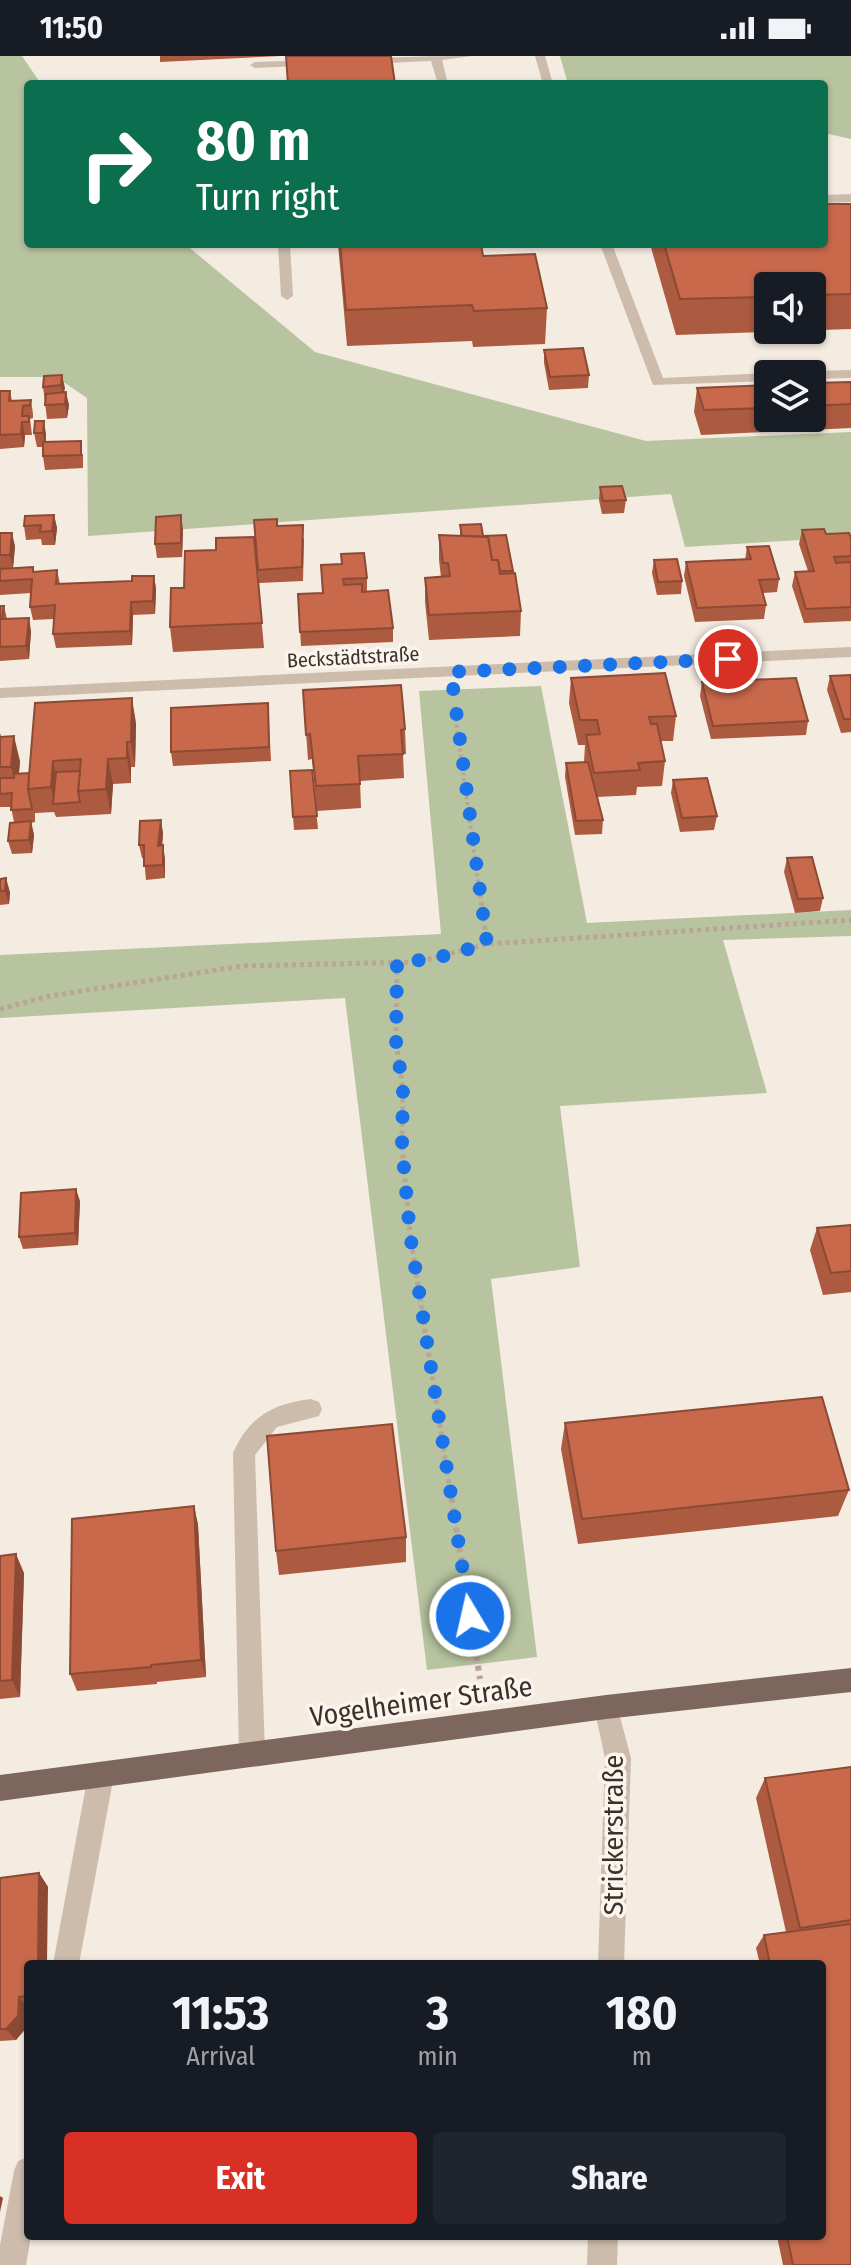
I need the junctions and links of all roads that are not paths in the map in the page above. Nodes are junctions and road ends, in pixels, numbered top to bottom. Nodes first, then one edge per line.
1 (467, 56) edge
2 (540, 56) edge
3 (436, 58) edge
4 (360, 61) edge
5 (330, 62) edge
6 (255, 65) dead end
7 (442, 80) edge
8 (547, 80) edge
9 (851, 198) edge
10 (828, 199) edge
11 (284, 248) edge
12 (608, 248) edge
13 (287, 296) dead end
14 (851, 374) edge
15 (826, 375) edge
16 (754, 378) edge
17 (851, 652) edge
18 (0, 693) edge
19 (311, 1409) dead end
20 (851, 1680) edge
21 (606, 1707) junction
22 (252, 1754) junction
23 (101, 1775) junction
24 (0, 1788) edge
25 (67, 1960) edge
26 (611, 1960) edge
27 (24, 2193) edge
28 (603, 2240) edge
29 (11, 2265) edge
30 (602, 2265) edge

1 - 3 street
2 - 8 street
3 - 4 street
3 - 7 street
5 - 6 street
9 - 10 street
11 - 13 street
12 - 16 street
14 - 15 street
17 - 18 street, Beckstädtstraße
19 - 22 street
20 - 21 main road, Vogelheimer Straße
21 - 22 main road, Vogelheimer Straße
21 - 26 street, Strickerstraße
22 - 23 main road, Vogelheimer Straße
23 - 24 main road, Vogelheimer Straße
23 - 25 street
27 - 29 street
28 - 30 street

